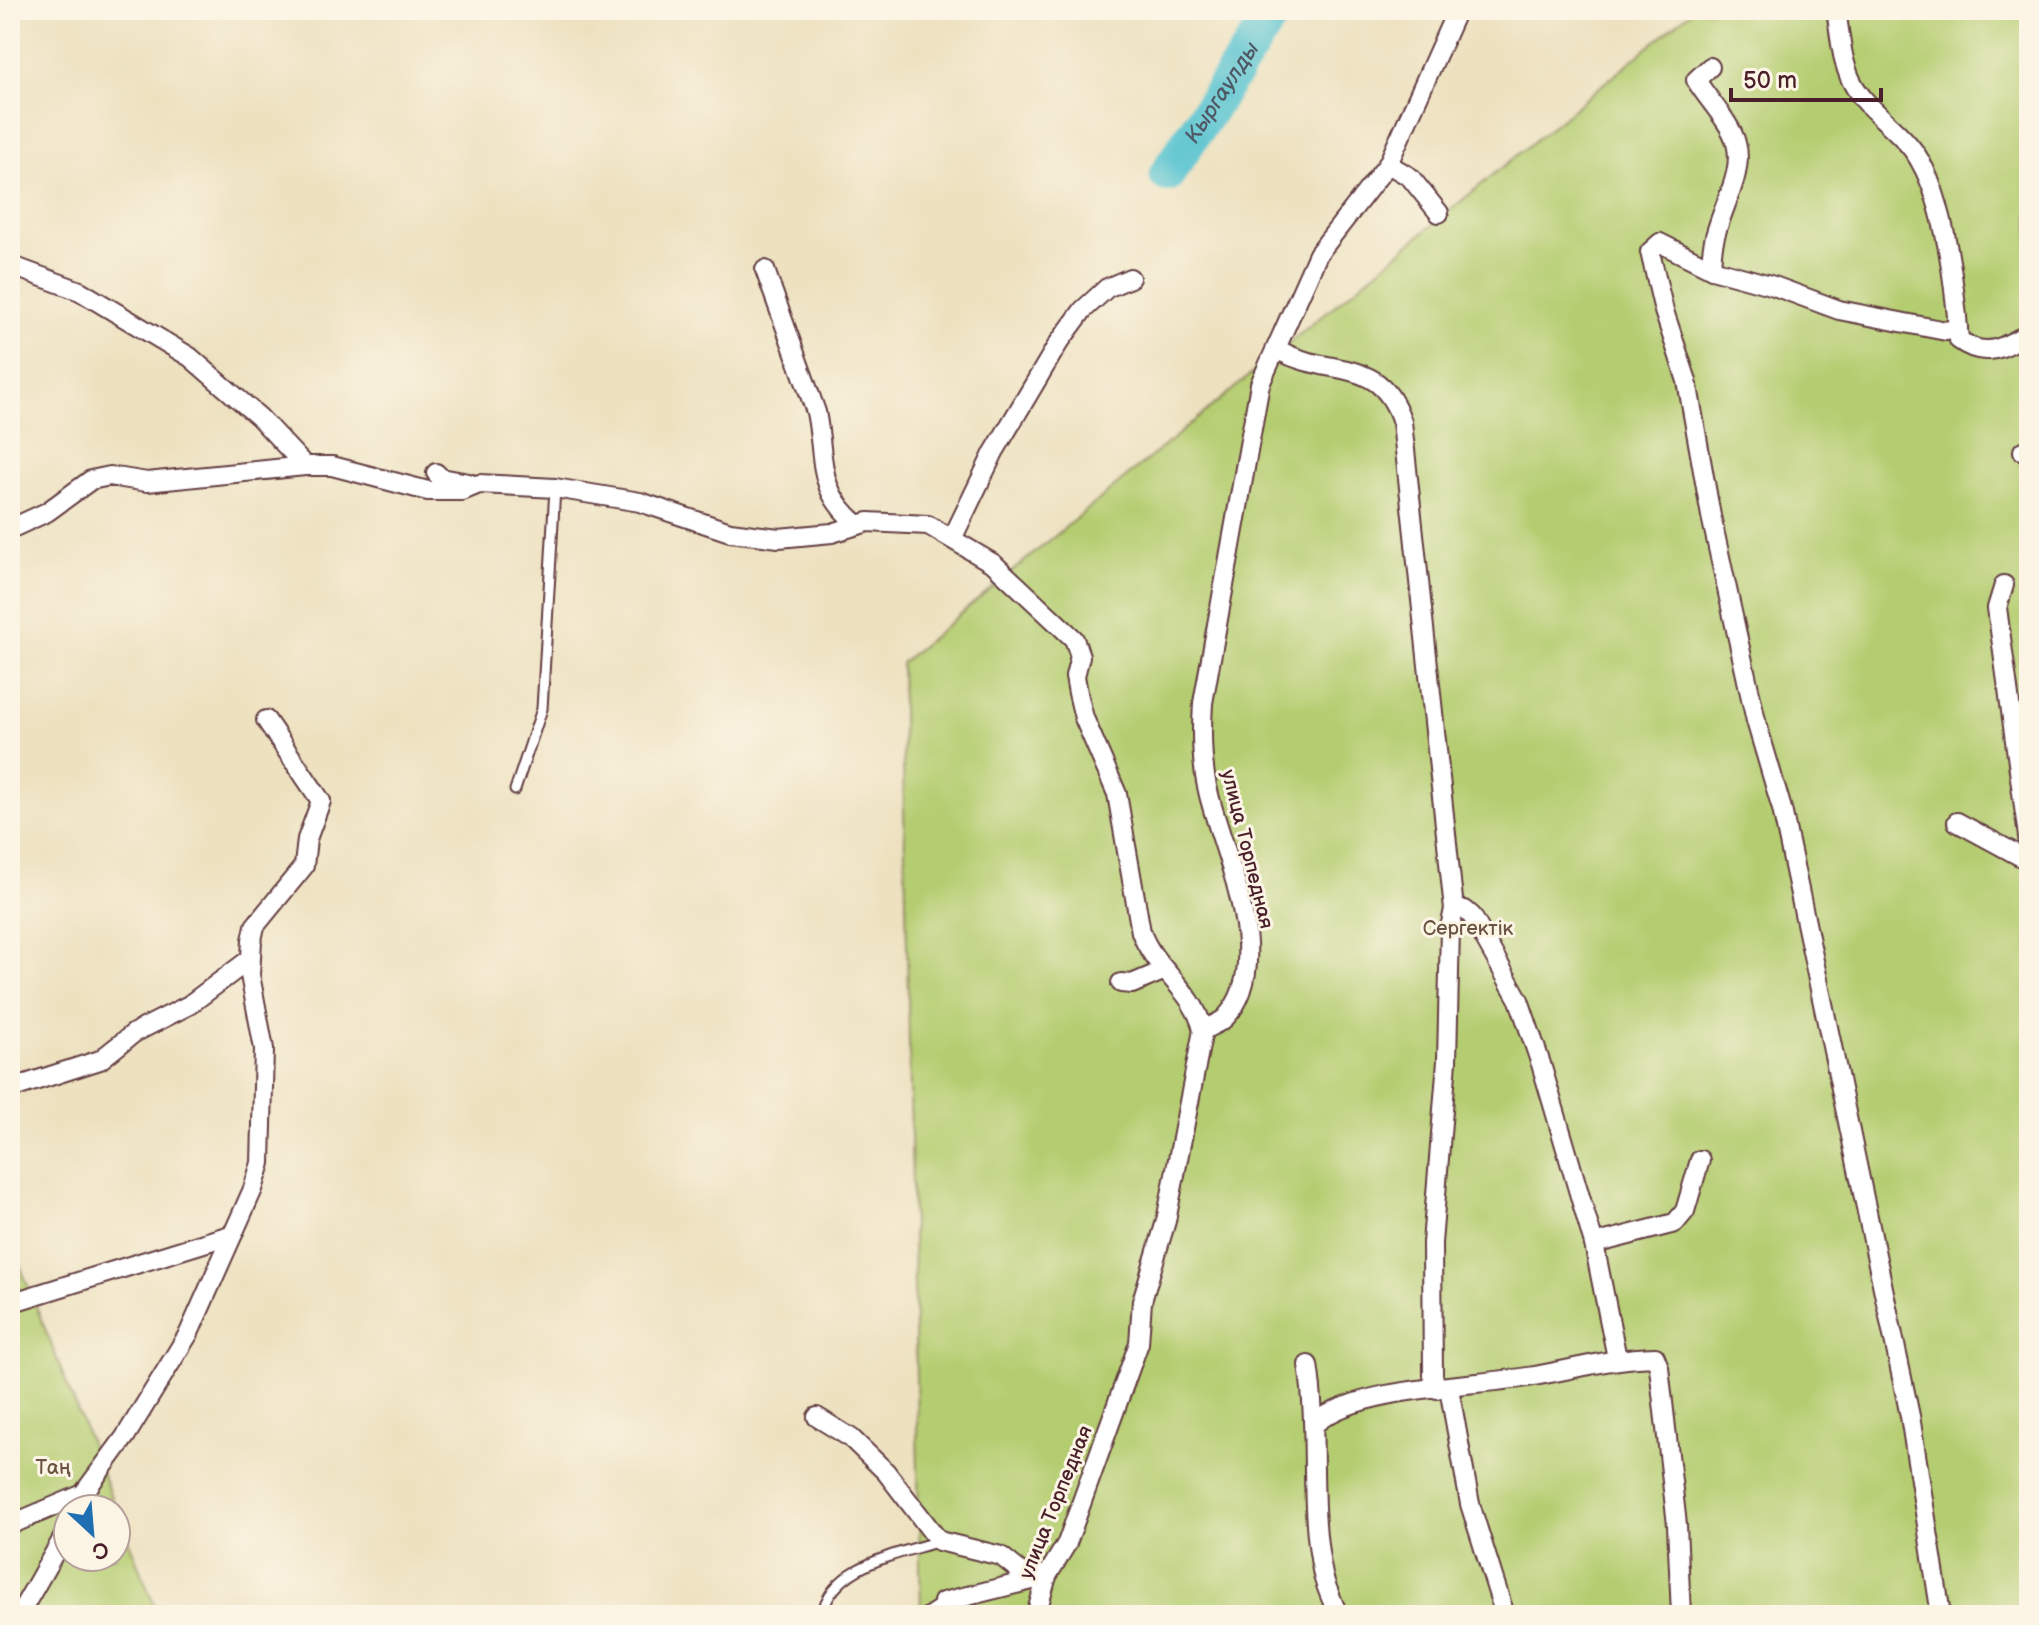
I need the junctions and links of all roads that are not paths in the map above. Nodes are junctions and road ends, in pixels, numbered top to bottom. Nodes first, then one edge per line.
1 (1457, 10) edge
2 (1836, 10) edge
3 (1710, 67) dead end
4 (1388, 164) junction
5 (1439, 213) dead end
6 (10, 265) edge
7 (1712, 269) junction
8 (765, 270) dead end
9 (1130, 278) dead end
10 (1958, 328) junction
11 (2029, 333) edge
12 (1278, 350) junction
13 (305, 466) junction
14 (436, 473) dead end
15 (479, 484) junction
16 (555, 488) junction
17 (858, 525) junction
18 (10, 529) edge
19 (953, 537) junction
20 (2004, 585) dead end
21 (266, 720) dead end
22 (515, 790) dead end
23 (1957, 822) dead end
24 (2029, 844) edge
25 (2029, 861) edge
26 (1454, 909) junction
27 (250, 959) junction
28 (1165, 970) junction
29 (1127, 987) dead end
30 (1203, 1030) junction
31 (10, 1089) edge
32 (1700, 1160) dead end
33 (233, 1234) junction
34 (1594, 1244) junction
35 (10, 1303) edge
36 (1617, 1358) junction
37 (1308, 1365) dead end
38 (1443, 1388) junction
39 (817, 1417) dead end
40 (1316, 1423) junction
41 (86, 1493) edge
42 (52, 1511) edge
43 (10, 1525) edge
44 (939, 1541) junction
45 (52, 1557) edge
46 (1047, 1576) junction
47 (943, 1602) joint
48 (19, 1615) edge
49 (822, 1615) edge
50 (923, 1615) edge
51 (1036, 1615) edge
52 (1338, 1615) edge
53 (1505, 1615) edge
54 (1681, 1615) edge
55 (1941, 1615) edge

1 - 4 street, улица Торпедная
2 - 10 street
3 - 7 street
4 - 5 street
4 - 12 street, улица Торпедная
6 - 13 street
7 - 10 street
7 - 55 street
8 - 17 street
9 - 19 street
10 - 11 street
12 - 26 street
12 - 30 street, улица Торпедная
13 - 15 street
13 - 18 street
14 - 15 street
15 - 16 street
16 - 17 street
16 - 22 lane
17 - 19 street
19 - 28 street
20 - 24 street
21 - 27 street
23 - 25 street
26 - 34 street
26 - 38 street
27 - 31 street
27 - 33 street
28 - 29 street
28 - 30 street
30 - 46 street, улица Торпедная
32 - 34 street
33 - 35 street
33 - 41 street
34 - 36 street
36 - 38 street
36 - 54 street
37 - 40 street
38 - 40 street
38 - 53 street
39 - 44 street
40 - 52 street
42 - 43 street
44 - 46 street
44 - 49 lane
45 - 48 street
46 - 47 street
46 - 51 street, улица Торпедная
47 - 50 lane

